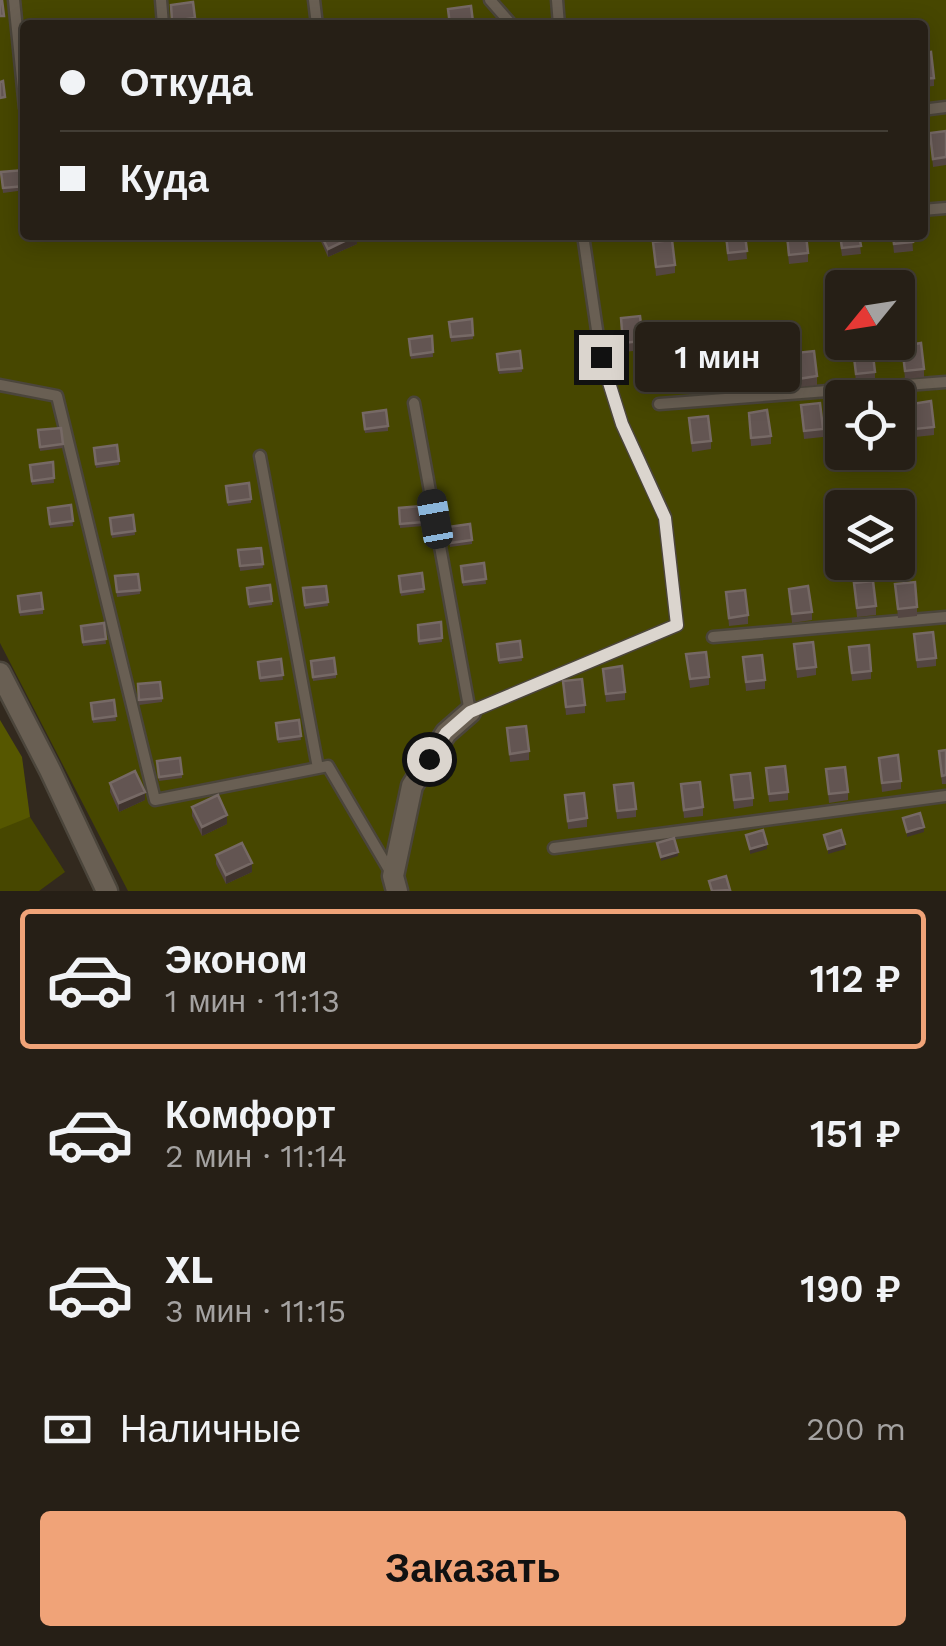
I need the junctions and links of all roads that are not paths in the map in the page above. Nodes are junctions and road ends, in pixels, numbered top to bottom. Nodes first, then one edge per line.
1 (14, 0) edge
2 (490, 0) edge
3 (508, 20) edge
4 (20, 59) edge
5 (584, 240) edge
6 (946, 382) edge
7 (0, 385) edge
8 (414, 404) dead end
9 (659, 404) dead end
10 (260, 456) dead end
11 (946, 617) edge
12 (712, 637) dead end
13 (0, 673) edge
14 (470, 712) junction
15 (318, 768) junction
16 (946, 796) edge
17 (554, 848) dead end
18 (395, 883) edge
19 (106, 891) edge

1 - 4 lane
2 - 3 lane
5 - 14 lane
6 - 9 lane
7 - 15 lane
8 - 14 lane
10 - 15 lane
11 - 12 lane
13 - 19 street
14 - 18 street
15 - 18 lane
16 - 17 lane

